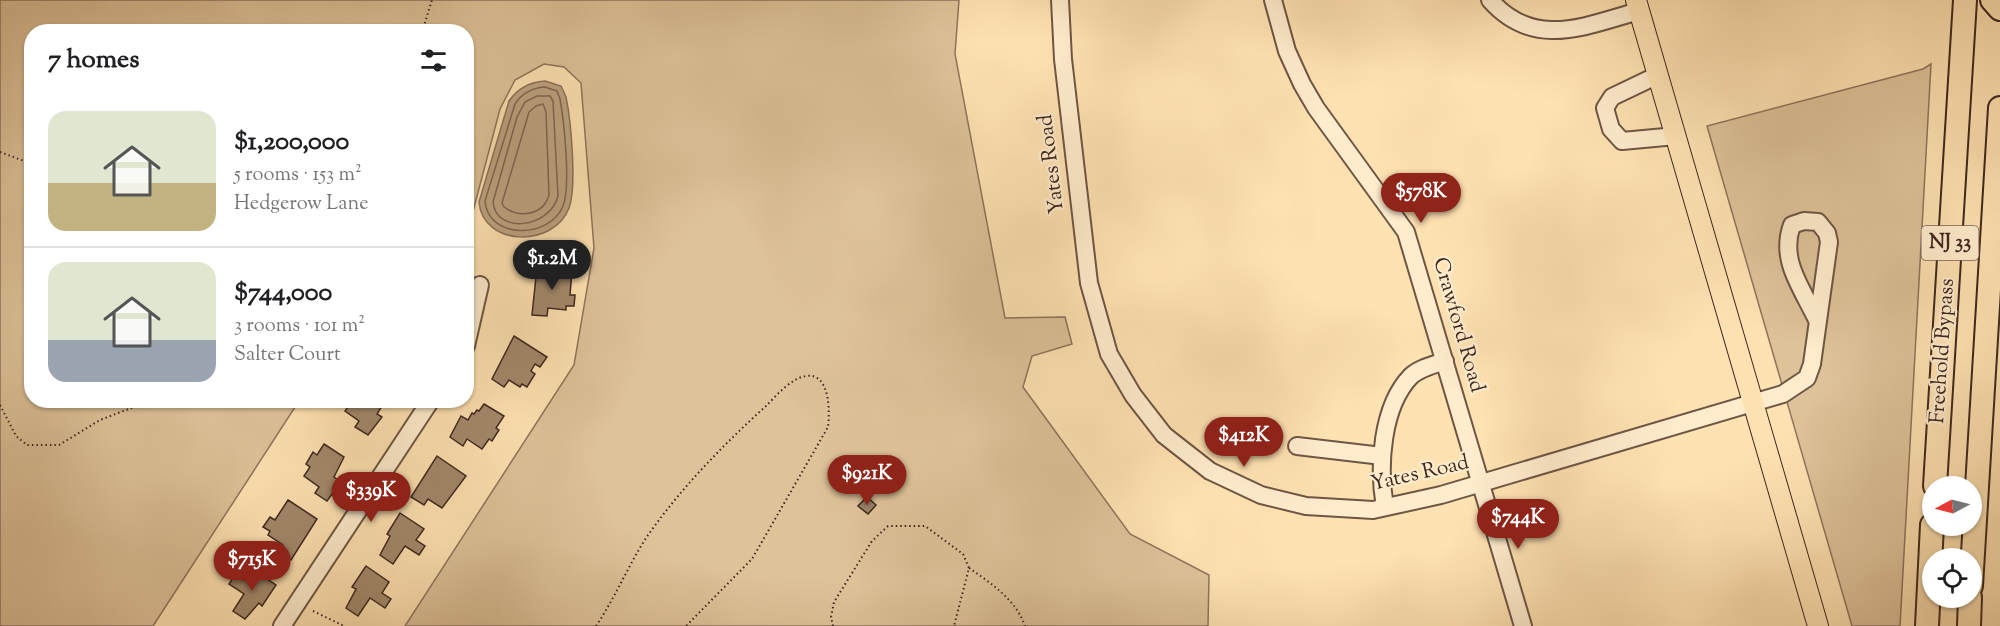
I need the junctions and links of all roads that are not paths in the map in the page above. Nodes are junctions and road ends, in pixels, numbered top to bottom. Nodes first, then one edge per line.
1 (1060, 0) edge
2 (1273, 0) edge
3 (1490, 0) edge
4 (1965, 0) edge
5 (1992, 0) edge
6 (1637, 6) edge
7 (2000, 9) edge
8 (1658, 75) junction
9 (2000, 108) edge
10 (1676, 136) junction
11 (480, 285) dead end
12 (474, 311) edge
13 (1817, 320) junction
14 (1445, 361) junction
15 (1754, 402) junction
16 (426, 408) edge
17 (1297, 446) dead end
18 (1382, 456) junction
19 (1936, 476) edge
20 (1481, 483) junction
21 (1385, 507) junction
22 (1931, 536) edge
23 (1973, 548) edge
24 (1970, 608) edge
25 (282, 626) edge
26 (1523, 626) edge
27 (1818, 626) edge
28 (1927, 626) edge
29 (1969, 626) edge

1 - 21 street, Yates Road
2 - 14 street, Crawford Road
3 - 6 street
4 - 19 highway, Freehold Bypass / NJ 33
5 - 7 highway
6 - 8 main road
8 - 10 main road
8 - 10 street
9 - 23 highway, Freehold Bypass / NJ 33
10 - 15 main road
11 - 12 street
13 - 13 street, Yates Road
13 - 15 street, Yates Road
14 - 18 street
14 - 20 street, Crawford Road
15 - 20 street, Yates Road
15 - 27 main road
16 - 25 street
17 - 18 street
18 - 21 street
20 - 21 street, Yates Road
20 - 26 street, Crawford Road
22 - 28 highway
24 - 29 highway

